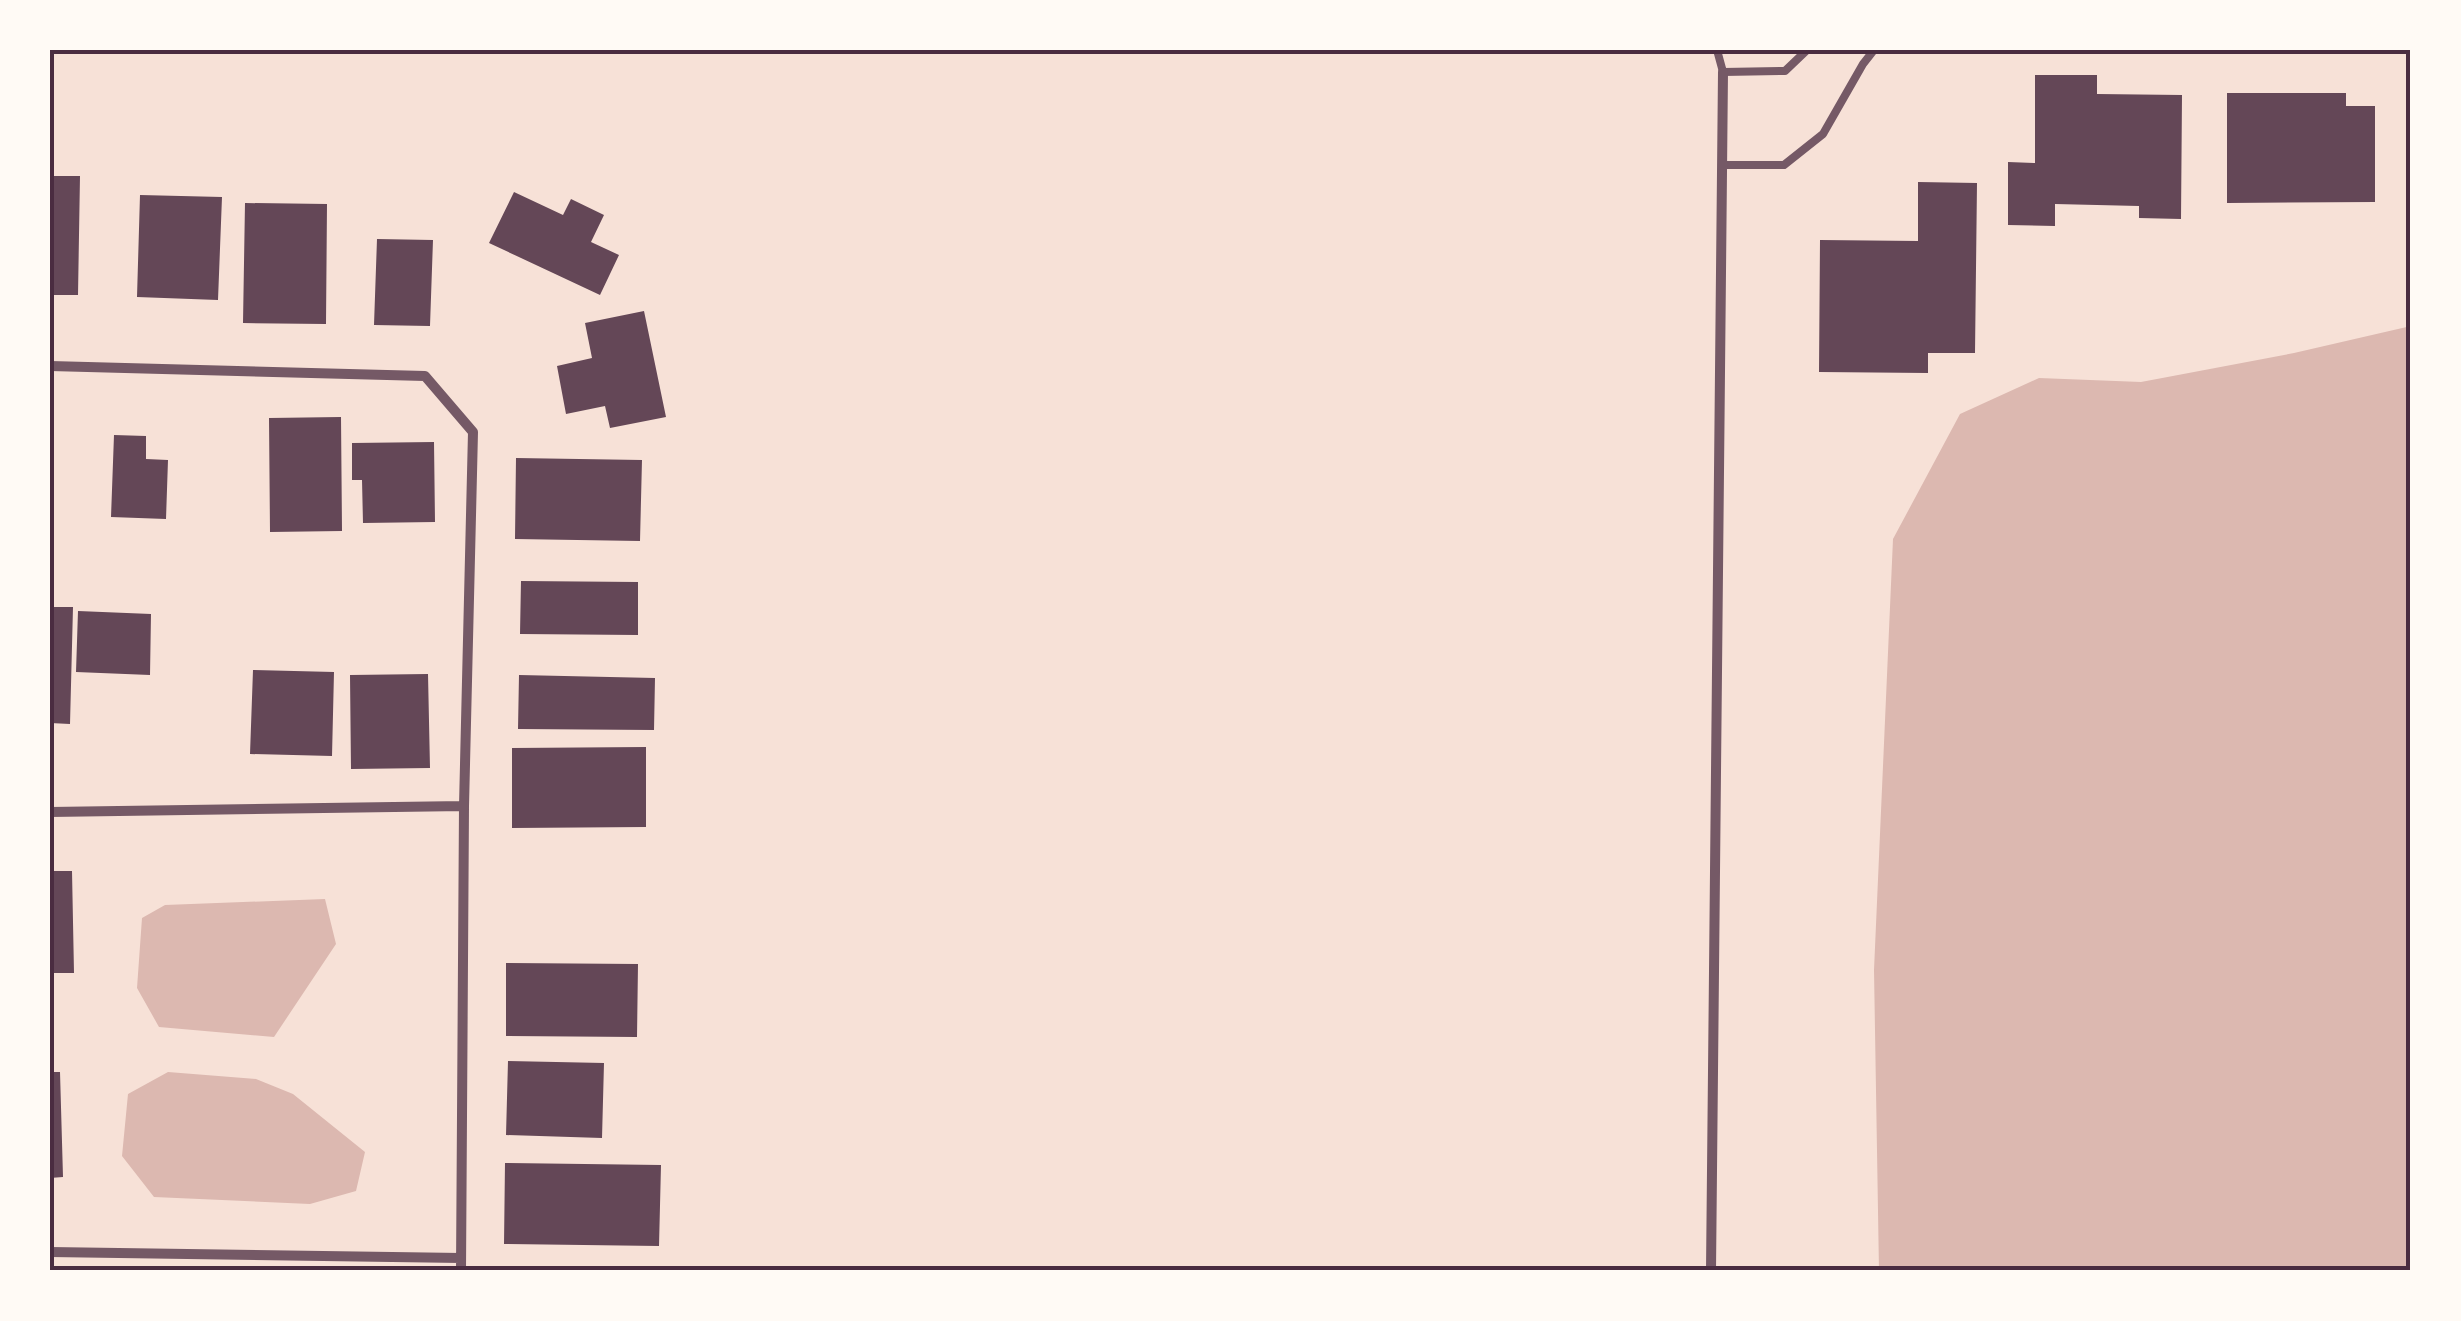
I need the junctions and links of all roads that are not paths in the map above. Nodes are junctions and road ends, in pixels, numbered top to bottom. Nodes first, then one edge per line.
1 (1717, 50) edge
2 (1807, 50) edge
3 (1874, 50) edge
4 (1723, 72) junction
5 (1722, 165) junction
6 (50, 366) edge
7 (464, 806) junction
8 (50, 812) edge
9 (50, 1252) edge
10 (460, 1258) junction
11 (460, 1271) edge
12 (1711, 1271) edge

1 - 4 lane
2 - 4 lane
3 - 5 lane
4 - 5 street
5 - 12 street
6 - 7 street
7 - 8 street
7 - 10 street
9 - 10 street
10 - 11 street

